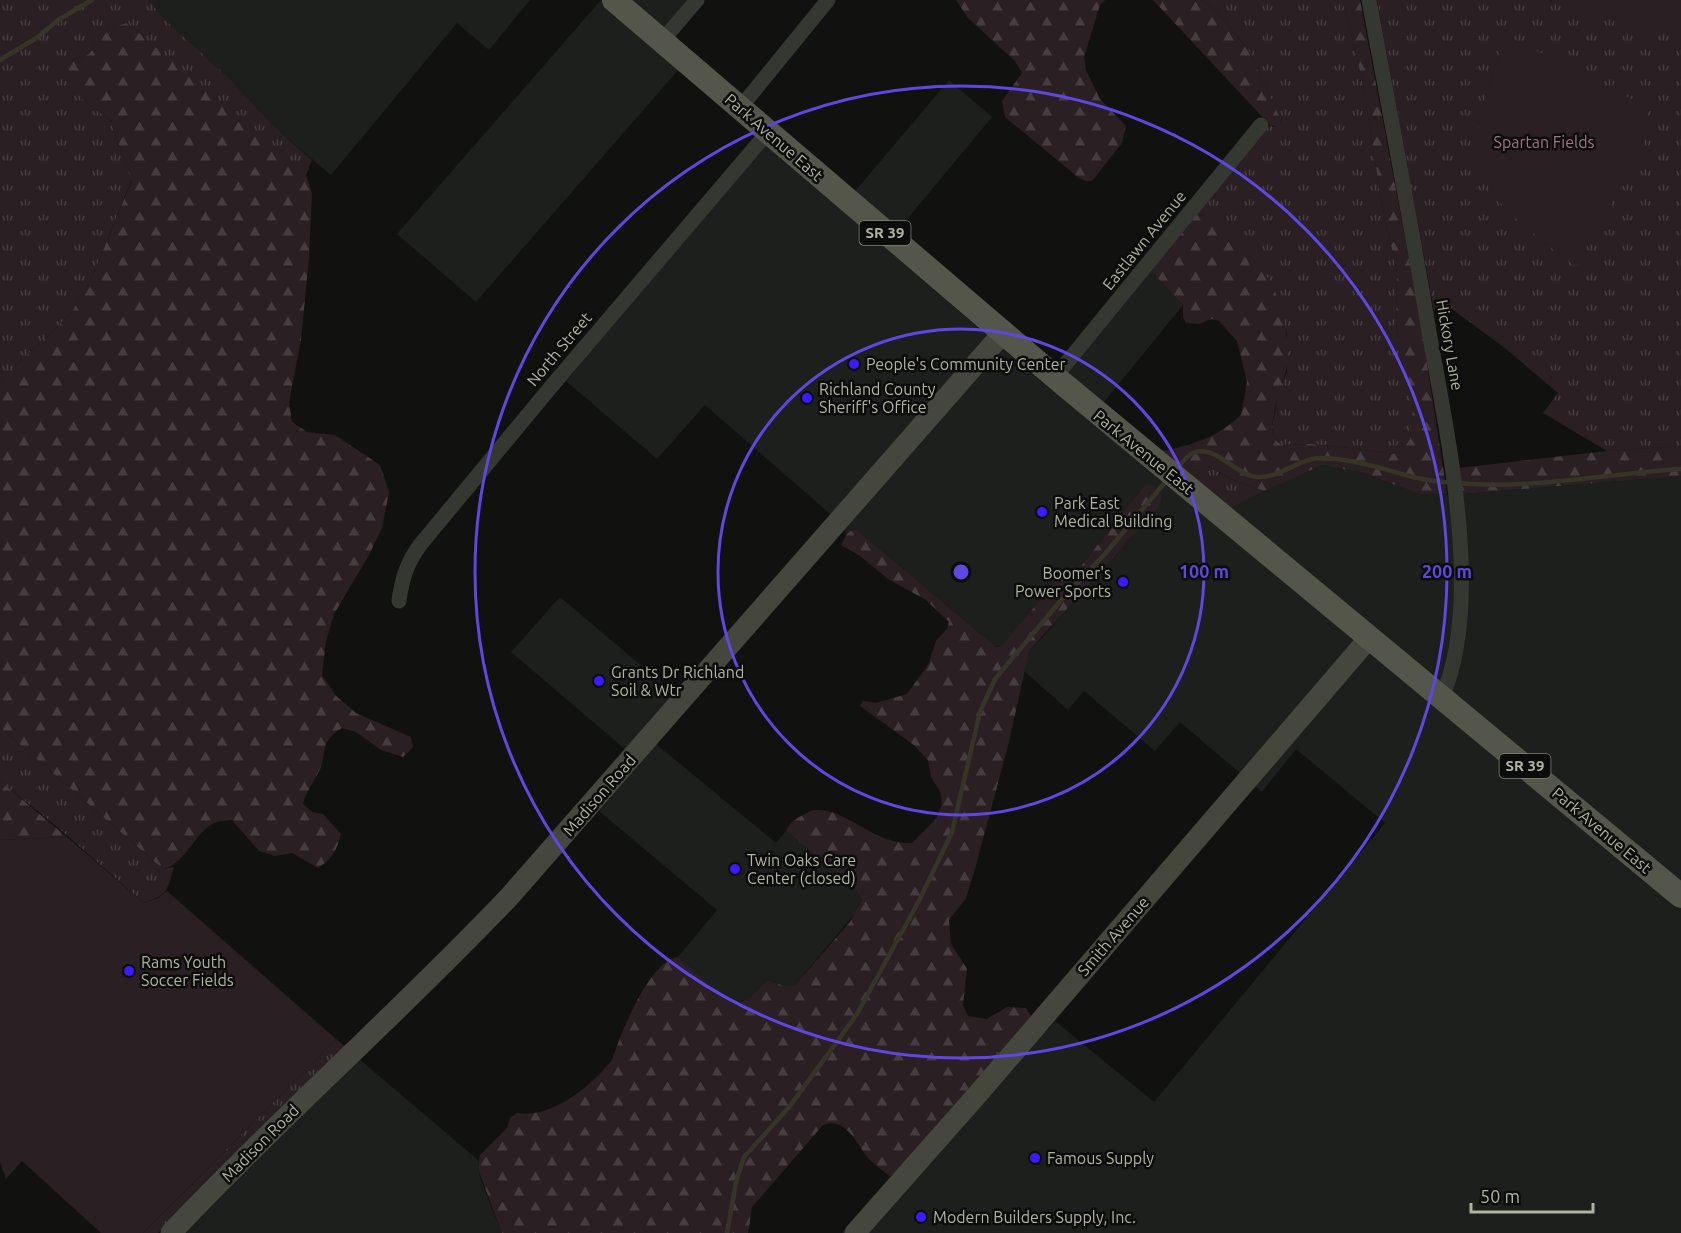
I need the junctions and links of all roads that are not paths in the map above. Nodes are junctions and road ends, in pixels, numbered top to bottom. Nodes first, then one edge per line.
1 (614, 0) edge
2 (697, 0) edge
3 (828, 0) edge
4 (1369, 0) edge
5 (662, 41) junction
6 (740, 108) junction
7 (1261, 125) dead end
8 (768, 132) junction
9 (1002, 334) junction
10 (1054, 377) junction
11 (399, 602) dead end
12 (1370, 637) junction
13 (1442, 697) junction
14 (1681, 896) edge
15 (171, 1233) edge
16 (855, 1233) edge

1 - 5 main road, Park Avenue East / SR 39
2 - 5 street
3 - 6 street
4 - 13 street, Hickory Lane
5 - 6 main road, Park Avenue East / SR 39
6 - 8 main road, Park Avenue East / SR 39
7 - 10 street, Eastlawn Avenue
8 - 9 main road, Park Avenue East / SR 39
8 - 11 street, North Street
9 - 10 main road, Park Avenue East / SR 39
9 - 15 street, Madison Road
10 - 12 main road, Park Avenue East / SR 39
12 - 13 main road, Park Avenue East / SR 39
12 - 16 street, Smith Avenue
13 - 14 main road, Park Avenue East / SR 39

